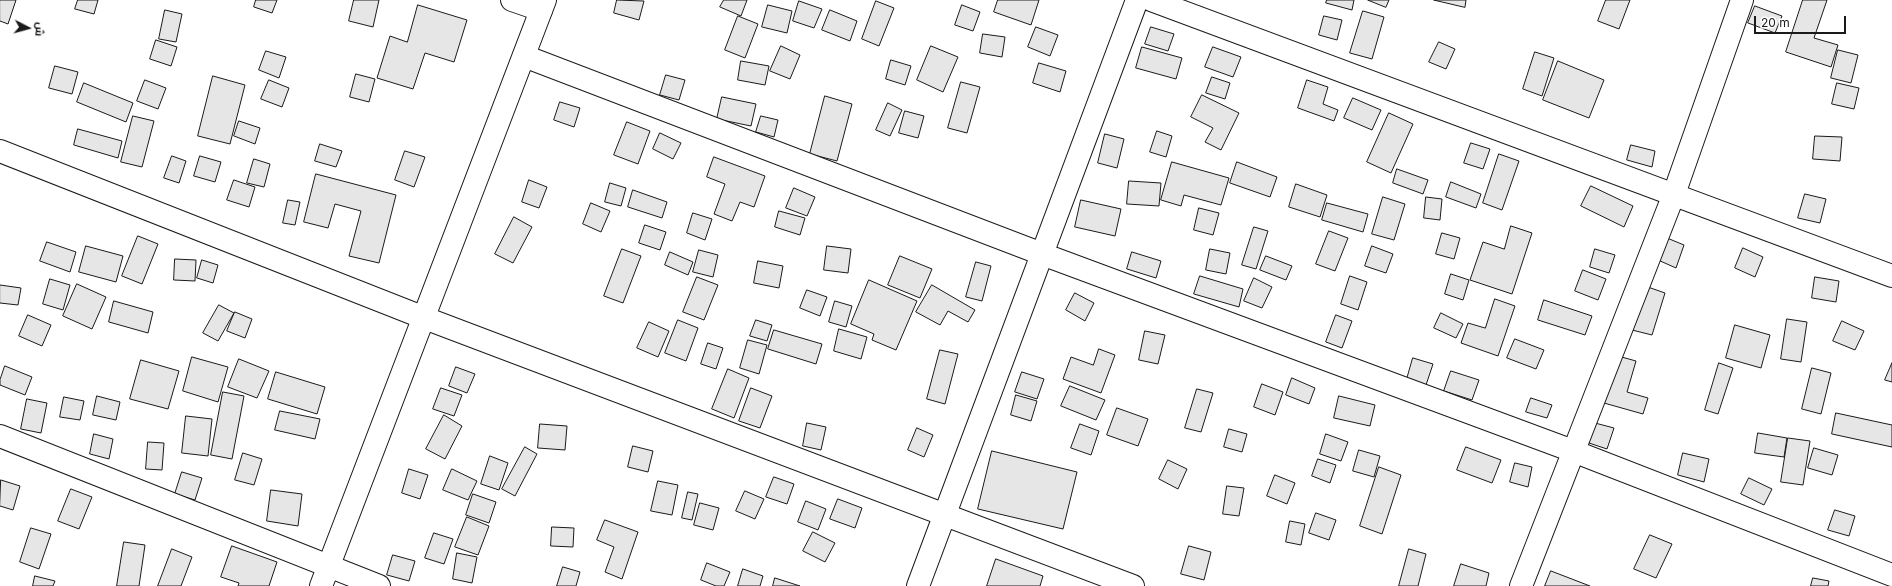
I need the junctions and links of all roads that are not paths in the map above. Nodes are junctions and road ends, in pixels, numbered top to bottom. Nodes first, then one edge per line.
1 (512, 0) edge
2 (1137, 0) edge
3 (1151, 0) edge
4 (1742, 0) edge
5 (543, 5) edge
6 (524, 56) junction
7 (0, 151) edge
8 (1674, 194) junction
9 (1042, 254) junction
10 (1892, 276) edge
11 (422, 317) junction
12 (0, 436) edge
13 (1573, 451) junction
14 (945, 516) junction
15 (328, 566) junction
16 (1892, 575) edge
17 (321, 586) edge
18 (380, 586) edge
19 (918, 586) edge
20 (1133, 586) edge
21 (1521, 586) edge

1 - 5 street
2 - 9 street
3 - 8 street
4 - 8 street
5 - 6 street
6 - 9 street
6 - 11 street
7 - 11 street
8 - 10 street
8 - 13 street
9 - 13 street
9 - 14 street
11 - 14 street
11 - 15 street
12 - 15 street
13 - 16 street
13 - 21 street
14 - 19 street
14 - 20 street
15 - 17 street
15 - 18 street

